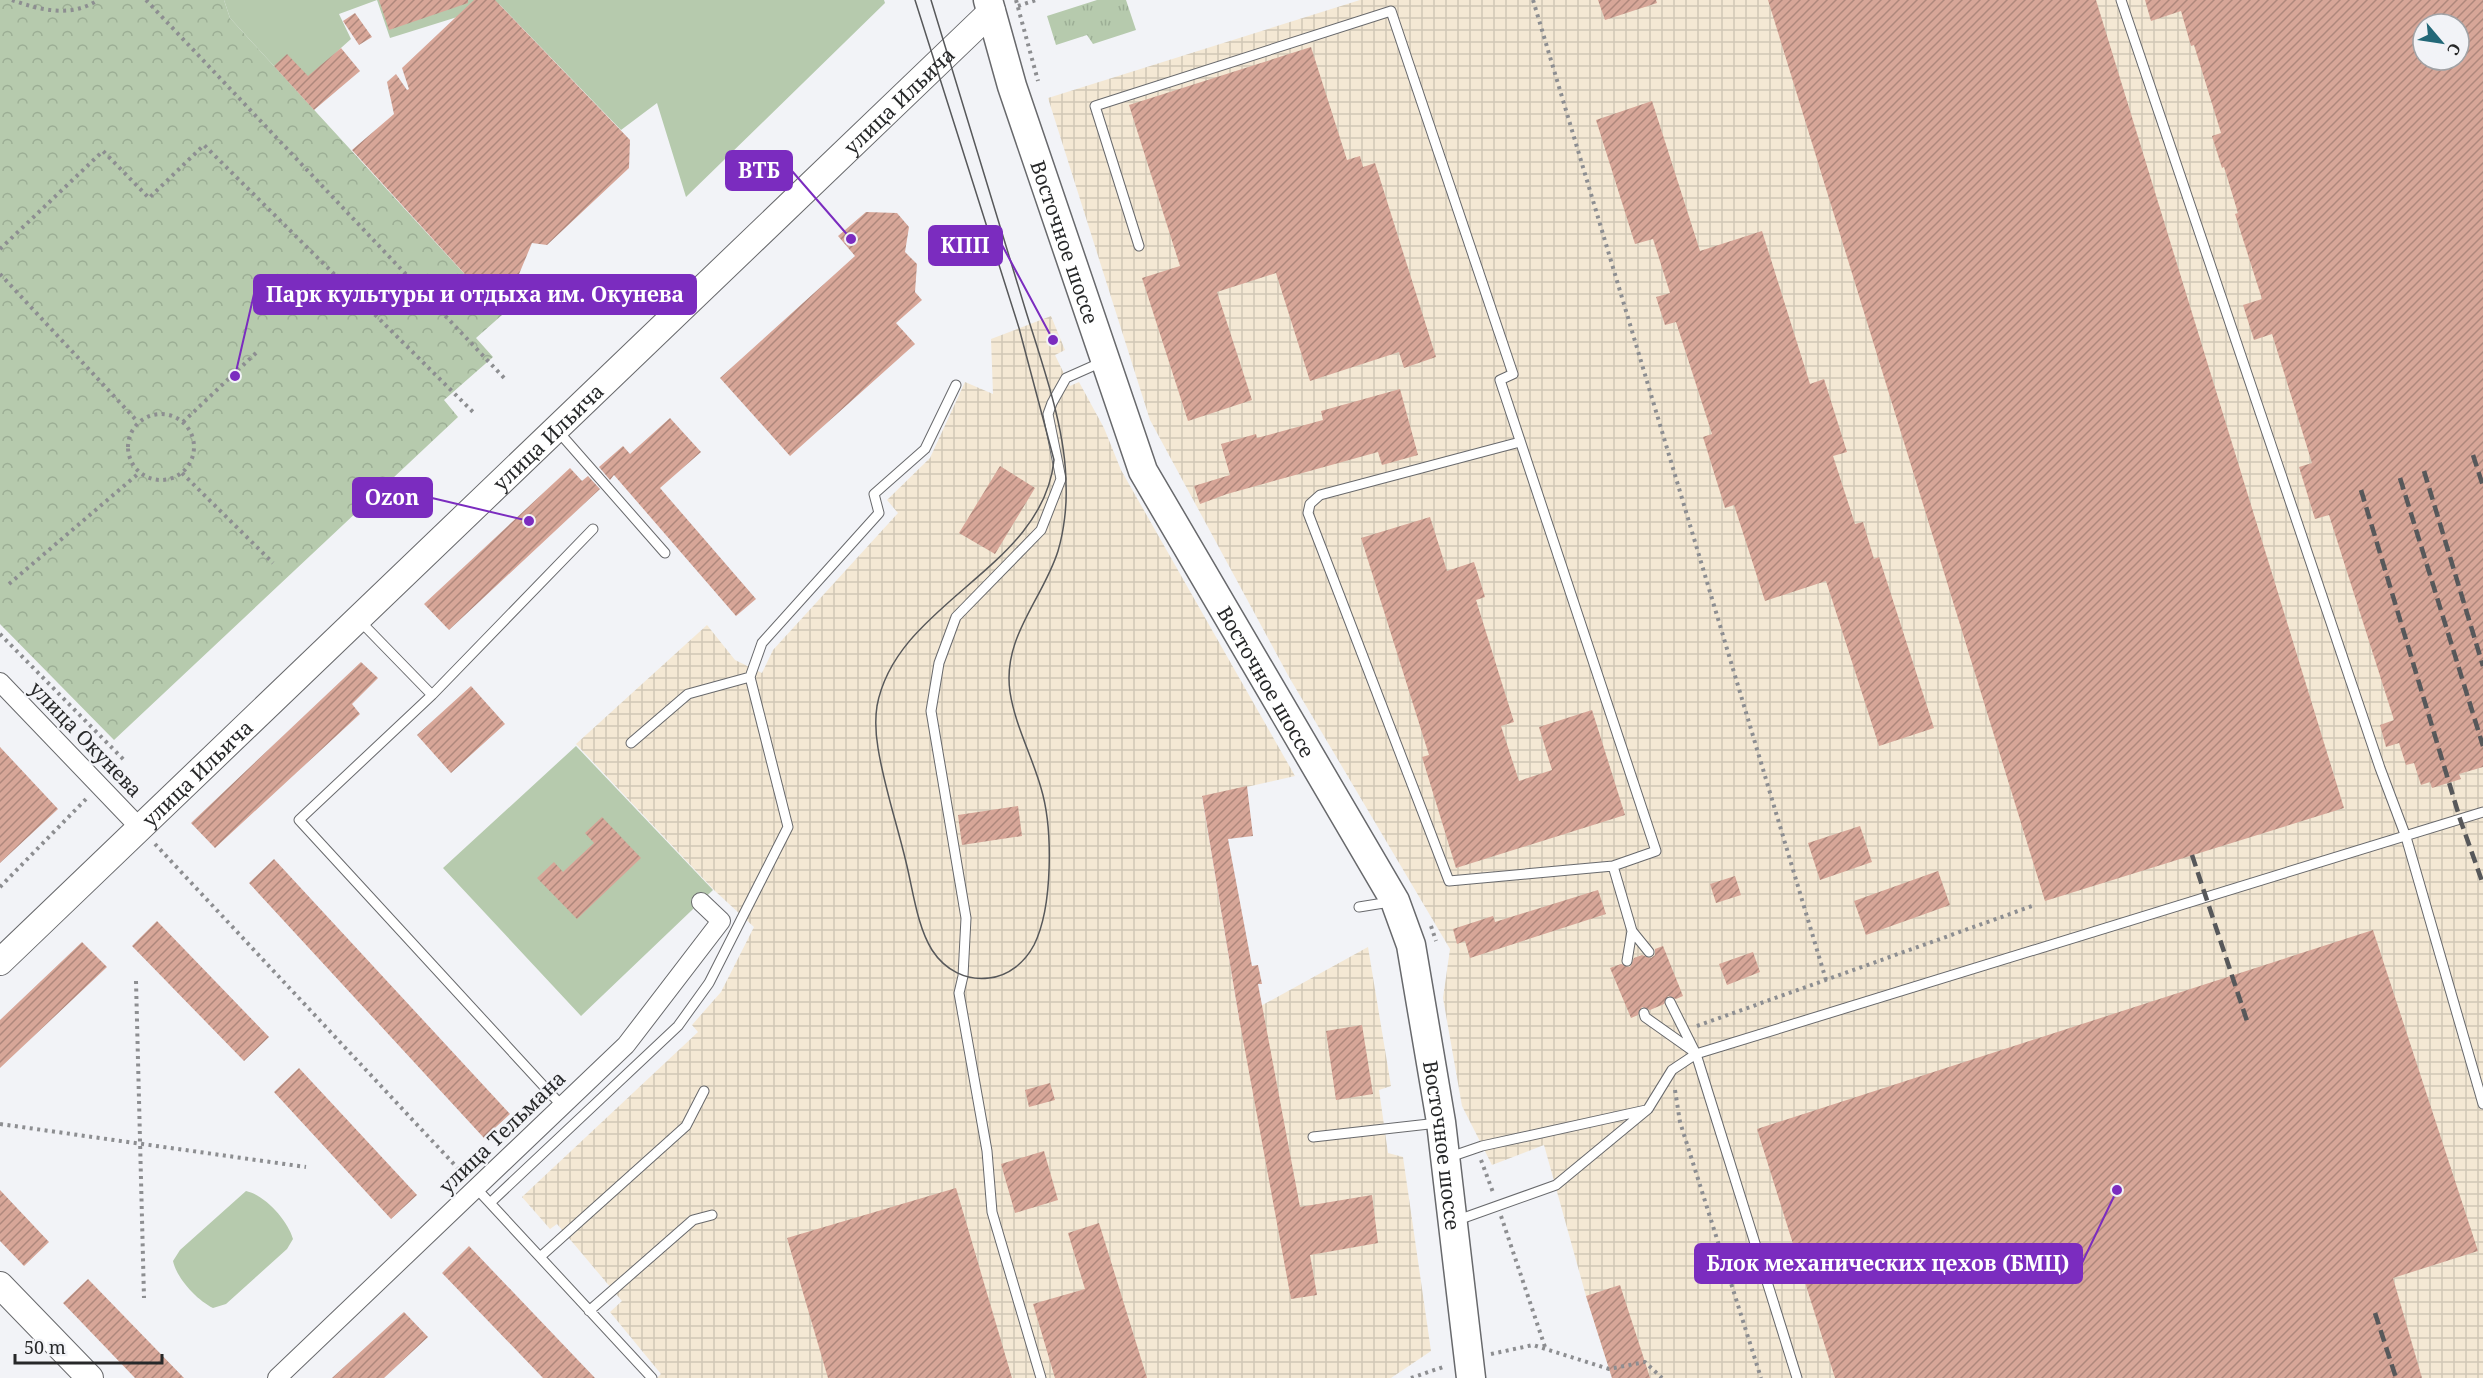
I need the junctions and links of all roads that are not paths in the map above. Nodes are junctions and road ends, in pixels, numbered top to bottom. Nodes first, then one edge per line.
1 (2121, 0) edge
2 (1004, 4) edge
3 (1139, 246) dead end
4 (1106, 360) junction
5 (956, 385) dead end
6 (555, 429) junction
7 (1520, 442) junction
8 (593, 529) dead end
9 (665, 553) dead end
10 (356, 617) junction
11 (750, 677) junction
12 (0, 682) edge
13 (432, 694) junction
14 (631, 743) dead end
15 (2483, 812) edge
16 (140, 828) junction
17 (2406, 837) junction
18 (1613, 867) junction
19 (1395, 901) junction
20 (701, 902) dead end
21 (1359, 907) dead end
22 (1632, 931) junction
23 (1649, 952) dead end
24 (1627, 961) dead end
25 (0, 962) edge
26 (1670, 1002) dead end
27 (1644, 1013) dead end
28 (1696, 1053) junction
29 (704, 1091) dead end
30 (2483, 1104) edge
31 (562, 1106) junction
32 (1648, 1109) junction
33 (1441, 1122) junction
34 (1313, 1137) dead end
35 (1445, 1159) junction
36 (476, 1188) junction
37 (490, 1203) junction
38 (712, 1215) dead end
39 (1453, 1222) junction
40 (540, 1257) junction
41 (0, 1285) edge
42 (589, 1311) junction
43 (1470, 1368) edge
44 (90, 1378) edge
45 (277, 1378) edge
46 (652, 1378) edge
47 (1041, 1378) edge
48 (1797, 1378) edge

1 - 17 lane
2 - 4 main road, Восточное шоссе
2 - 6 street, улица Ильича
3 - 7 lane
4 - 19 main road, Восточное шоссе
4 - 47 lane
5 - 11 lane
6 - 9 lane
6 - 10 street, улица Ильича
7 - 18 lane
7 - 18 lane
8 - 13 lane
10 - 13 lane
10 - 16 street, улица Ильича
11 - 14 lane
11 - 37 lane
12 - 16 street, улица Окунева
13 - 31 lane
15 - 17 lane
16 - 25 street, улица Ильича
17 - 28 lane
17 - 30 lane
18 - 22 lane
19 - 21 lane
19 - 33 main road, Восточное шоссе
20 - 31 street, улица Тельмана
22 - 23 lane
22 - 24 lane
26 - 28 lane
27 - 28 lane
28 - 32 lane
28 - 48 lane
29 - 40 lane
31 - 36 street, улица Тельмана
32 - 35 lane
32 - 39 lane
33 - 34 lane
33 - 35 main road, Восточное шоссе
35 - 39 main road, Восточное шоссе
36 - 37 lane
36 - 45 street, улица Тельмана
37 - 40 lane
38 - 42 lane
39 - 43 main road, Восточное шоссе
40 - 42 lane
41 - 44 street
42 - 46 lane

